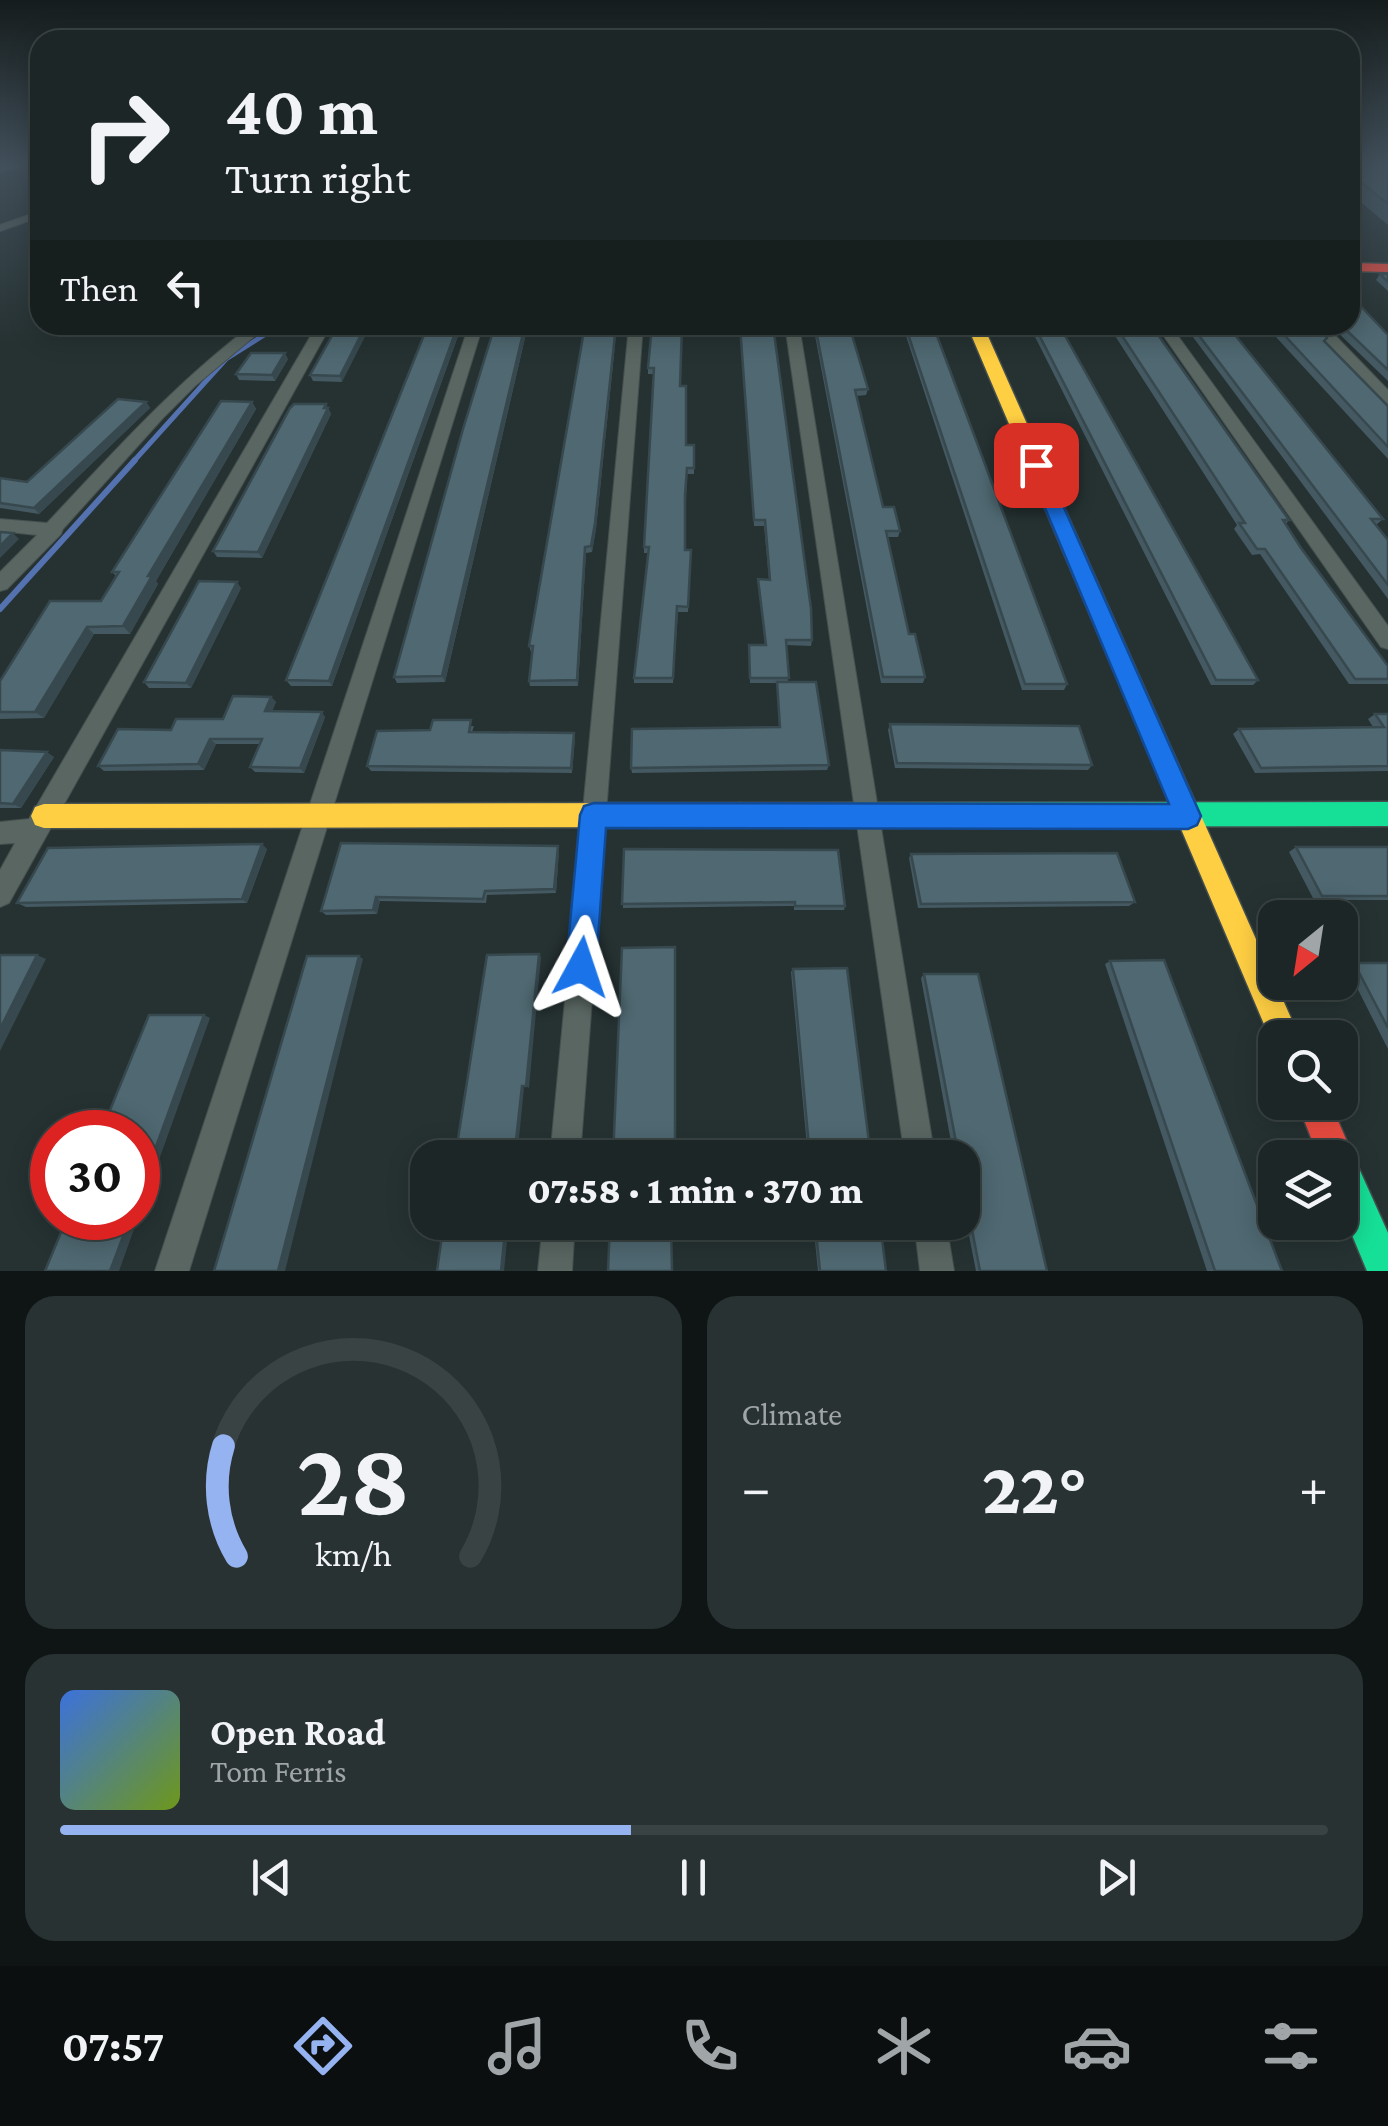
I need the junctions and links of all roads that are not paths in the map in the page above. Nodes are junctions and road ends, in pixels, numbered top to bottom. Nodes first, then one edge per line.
1 (1360, 267) edge
2 (1388, 268) edge
3 (246, 335) edge
4 (318, 335) edge
5 (473, 335) edge
6 (635, 335) edge
7 (794, 335) edge
8 (980, 335) edge
9 (1171, 335) edge
10 (1326, 335) edge
11 (1388, 400) edge
12 (0, 525) edge
13 (55, 530) junction
14 (0, 584) edge
15 (1388, 641) edge
16 (1388, 814) edge
17 (594, 815) junction
18 (1188, 816) junction
19 (316, 818) junction
20 (869, 818) junction
21 (40, 823) junction
22 (0, 833) edge
23 (0, 894) edge
24 (1276, 1020) edge
25 (567, 1140) edge
26 (917, 1140) edge
27 (1358, 1206) edge
28 (558, 1240) edge
29 (933, 1240) edge
30 (172, 1271) edge
31 (555, 1271) edge
32 (937, 1271) edge
33 (1386, 1271) edge

1 - 2 street
3 - 13 street
4 - 21 street
5 - 19 street
6 - 17 street
7 - 20 street
8 - 18 street
9 - 15 street
10 - 11 street
12 - 13 street
13 - 14 street
16 - 18 street
17 - 19 street
17 - 20 street
17 - 25 street
18 - 20 street
18 - 24 street
19 - 21 street
19 - 30 street
20 - 26 street
21 - 22 street
21 - 23 street
27 - 33 street
28 - 31 street
29 - 32 street

